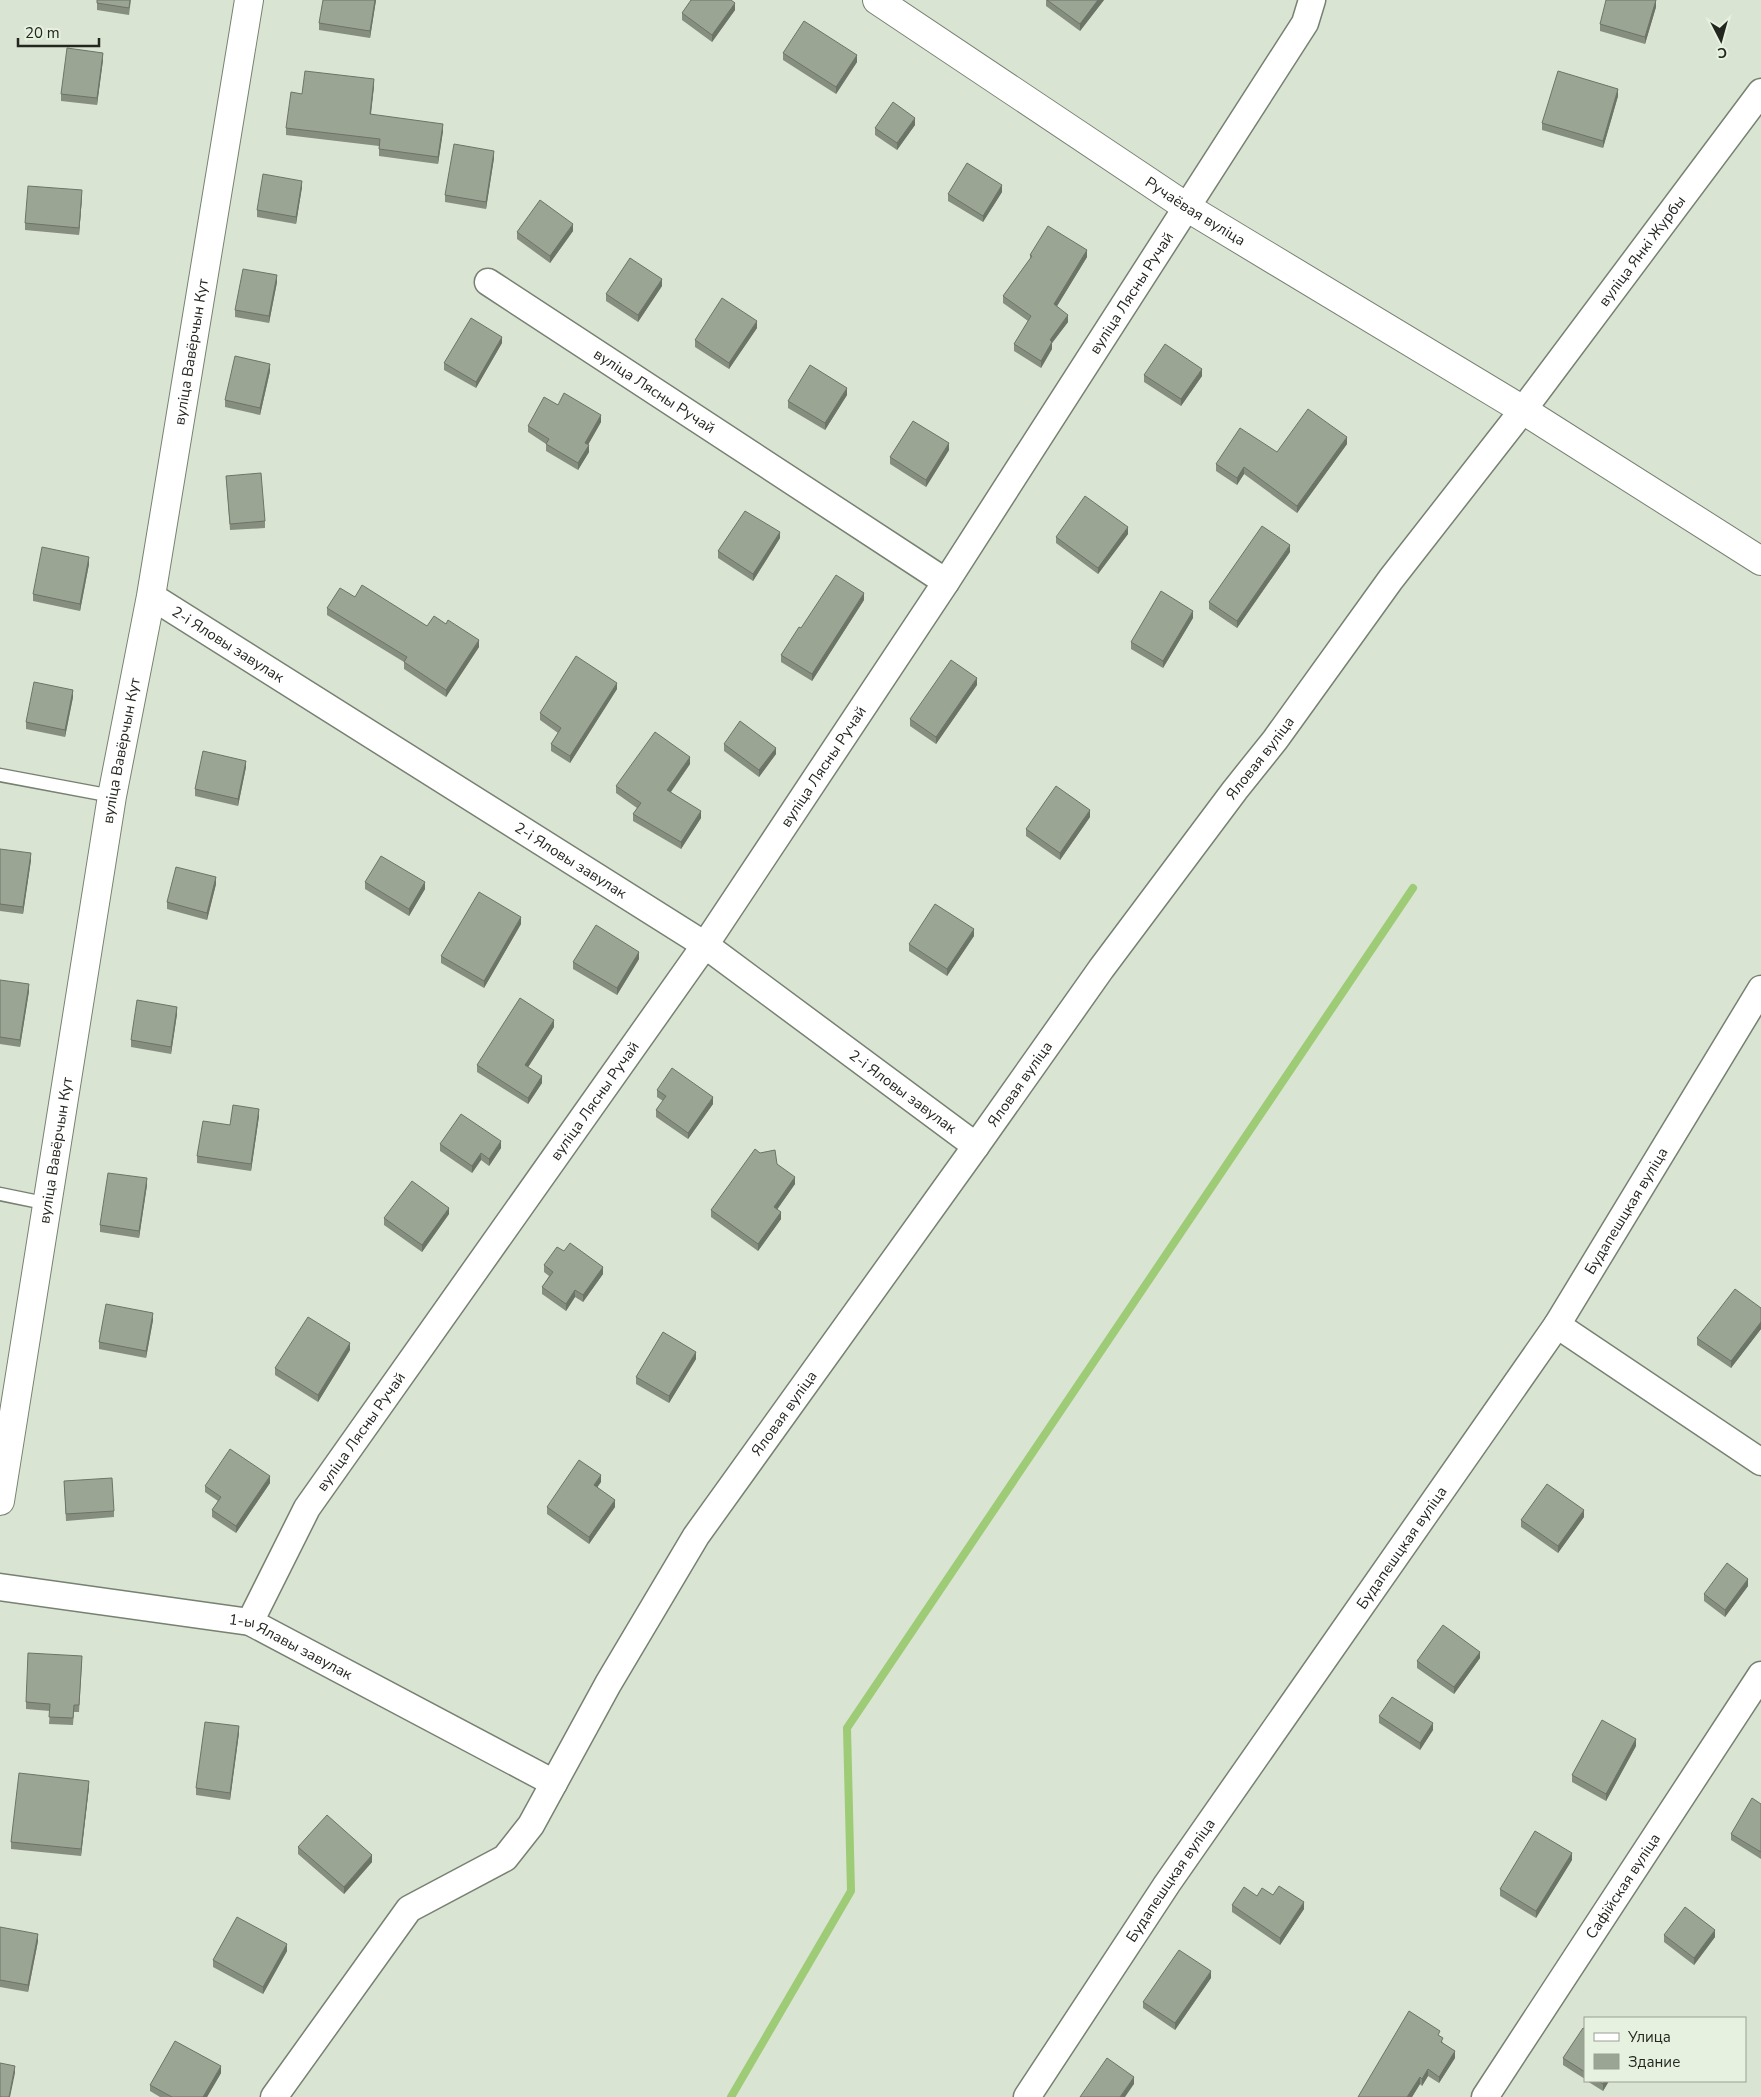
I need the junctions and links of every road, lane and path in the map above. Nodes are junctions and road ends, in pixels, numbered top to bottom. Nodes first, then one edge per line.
1 (248, 0) edge
2 (877, 0) edge
3 (1312, 0) edge
4 (1761, 92) edge
5 (1188, 208) junction
6 (488, 282) dead end
7 (1523, 410) junction
8 (1761, 561) edge
9 (946, 582) junction
10 (151, 596) junction
11 (0, 774) edge
12 (112, 796) junction
13 (706, 945) junction
14 (1761, 989) edge
15 (976, 1146) junction
16 (0, 1194) edge
17 (49, 1204) junction
18 (1557, 1325) junction
19 (1761, 1462) edge
20 (0, 1501) edge
21 (0, 1587) edge
22 (250, 1622) junction
23 (1761, 1675) edge
24 (554, 1782) junction
25 (274, 2097) edge
26 (1026, 2097) edge
27 (1485, 2097) edge

1 - 10 street, вуліца Вавёрчын Кут
2 - 5 street, Ручаёвая вуліца
3 - 5 street, вуліца Лясны Ручай
4 - 7 street, вуліца Янкі Журбы
5 - 7 street, Ручаёвая вуліца
5 - 9 street, вуліца Лясны Ручай
6 - 9 street, вуліца Лясны Ручай
7 - 8 street, Ручаёвая вуліца
7 - 15 street, Яловая вуліца
9 - 13 street, вуліца Лясны Ручай
10 - 12 street, вуліца Вавёрчын Кут
10 - 13 street, 2-і Яловы завулак
11 - 12 lane
12 - 17 street, вуліца Вавёрчын Кут
13 - 15 street, 2-і Яловы завулак
13 - 22 street, вуліца Лясны Ручай
14 - 18 street, Будапешцкая вуліца
15 - 24 street, Яловая вуліца
16 - 17 lane
17 - 20 street, вуліца Вавёрчын Кут
18 - 19 street
18 - 26 street, Будапешцкая вуліца
21 - 22 street, 1-ы Ялавы завулак
22 - 24 street, 1-ы Ялавы завулак
23 - 27 street, Сафійская вуліца
24 - 25 street, Яловая вуліца

